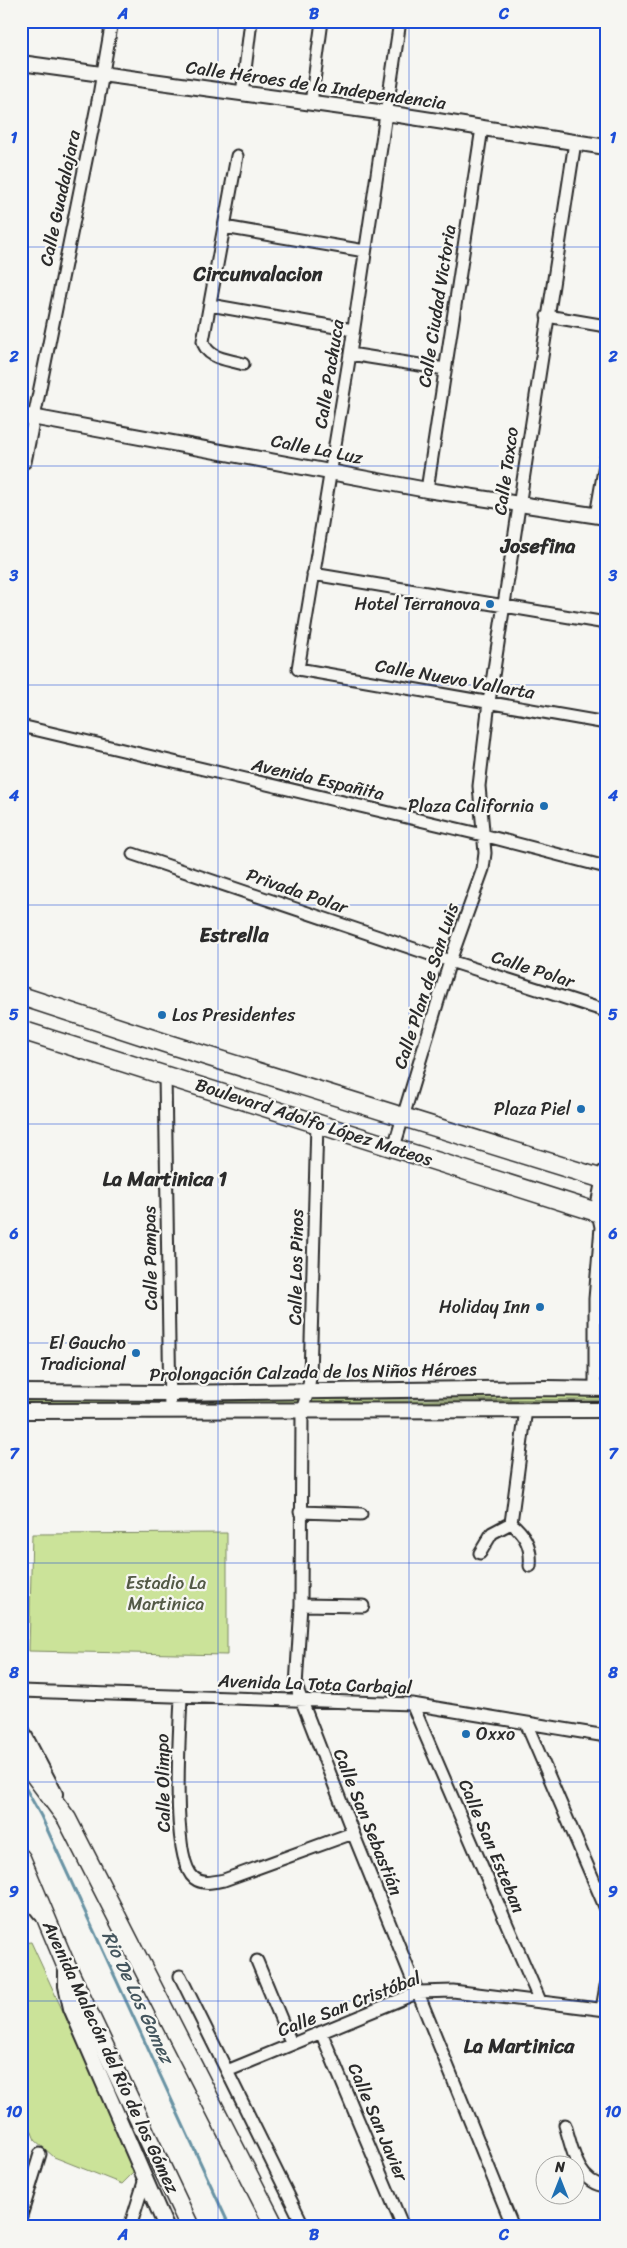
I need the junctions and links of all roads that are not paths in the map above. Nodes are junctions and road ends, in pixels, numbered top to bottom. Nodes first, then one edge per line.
1 (112, 21) edge
2 (252, 21) edge
3 (322, 21) edge
4 (400, 21) edge
5 (21, 63) edge
6 (103, 76) junction
7 (242, 94) junction
8 (311, 103) junction
9 (386, 113) junction
10 (482, 128) junction
11 (575, 142) junction
12 (606, 147) edge
13 (237, 156) dead end
14 (224, 227) junction
15 (365, 251) junction
16 (210, 305) junction
17 (547, 316) junction
18 (606, 326) edge
19 (354, 330) junction
20 (350, 354) junction
21 (242, 364) dead end
22 (445, 369) junction
23 (27, 416) edge
24 (606, 458) edge
25 (25, 462) dead end
26 (331, 471) junction
27 (427, 490) junction
28 (519, 504) junction
29 (601, 517) edge
30 (314, 574) junction
31 (503, 605) junction
32 (606, 623) edge
33 (298, 669) joint
34 (488, 702) junction
35 (606, 723) edge
36 (21, 726) edge
37 (483, 835) junction
38 (133, 854) dead end
39 (606, 867) edge
40 (450, 961) junction
41 (21, 996) edge
42 (606, 1011) edge
43 (21, 1030) edge
44 (165, 1074) junction
45 (404, 1117) junction
46 (317, 1123) junction
47 (394, 1147) junction
48 (605, 1177) edge
49 (603, 1220) edge
50 (601, 1389) edge
51 (21, 1392) edge
52 (308, 1392) junction
53 (170, 1394) junction
54 (526, 1409) junction
55 (302, 1410) junction
56 (606, 1410) edge
57 (21, 1411) edge
58 (170, 1411) junction
59 (300, 1512) junction
60 (362, 1514) dead end
61 (510, 1523) junction
62 (480, 1553) dead end
63 (530, 1566) dead end
64 (301, 1605) junction
65 (363, 1606) dead end
66 (21, 1691) edge
67 (181, 1696) junction
68 (301, 1701) junction
69 (412, 1704) junction
70 (526, 1722) junction
71 (21, 1729) edge
72 (606, 1736) edge
73 (21, 1757) edge
74 (67, 1819) junction
75 (353, 1833) junction
76 (21, 1858) edge
77 (21, 1889) edge
78 (606, 1909) edge
79 (46, 1919) junction
80 (257, 1960) dead end
81 (66, 1963) junction
82 (180, 1976) dead end
83 (606, 1986) edge
84 (419, 1992) junction
85 (540, 2001) junction
86 (604, 2010) edge
87 (321, 2032) junction
88 (291, 2044) junction
89 (228, 2071) junction
90 (565, 2125) dead end
91 (154, 2149) junction
92 (40, 2154) dead end
93 (145, 2180) junction
94 (606, 2186) edge
95 (21, 2216) edge
96 (130, 2227) edge
97 (166, 2227) edge
98 (178, 2227) edge
99 (190, 2227) edge
100 (275, 2227) edge
101 (304, 2227) edge
102 (403, 2227) edge
103 (513, 2227) edge

1 - 6 street, Calle Guadalajara
2 - 7 street
3 - 8 street
4 - 9 street, Calle Pachuca
5 - 6 street, Calle Héroes de la Independencia
6 - 7 street, Calle Héroes de la Independencia
6 - 23 street, Calle Guadalajara
7 - 8 street, Calle Héroes de la Independencia
8 - 9 street, Calle Héroes de la Independencia
9 - 10 street, Calle Héroes de la Independencia
9 - 15 street, Calle Pachuca
10 - 11 street, Calle Héroes de la Independencia
10 - 22 street, Calle Ciudad Victoria
11 - 12 street, Calle Héroes de la Independencia
11 - 17 street, Calle Taxco
13 - 14 street
14 - 15 street
14 - 16 street
15 - 19 street, Calle Pachuca
16 - 19 street
16 - 21 street
17 - 18 street
17 - 28 street, Calle Taxco
19 - 20 street, Calle Pachuca
20 - 22 street
20 - 26 street, Calle Pachuca
22 - 27 street, Calle Ciudad Victoria
23 - 25 street, Calle Guadalajara
23 - 26 street, Calle La Luz
24 - 29 street
26 - 27 street, Calle La Luz
26 - 30 street, Calle Pachuca
27 - 28 street, Calle La Luz
28 - 29 street, Calle La Luz
28 - 31 street, Calle Taxco
30 - 31 street
30 - 33 street, Calle Pachuca
31 - 32 street
31 - 34 street, Calle Taxco
33 - 34 street, Calle Nuevo Vallarta
34 - 35 street, Calle Nuevo Vallarta
34 - 37 street, Calle Taxco
36 - 37 street, Avenida Españita
37 - 39 street, Avenida Españita
37 - 40 street, Calle Plan de San Luis
38 - 40 street, Privada Polar
40 - 42 street, Calle Polar
40 - 45 street, Calle Plan de San Luis
41 - 45 main road, Boulevard Adolfo López Mateos
43 - 44 main road, Boulevard Adolfo López Mateos
44 - 46 main road, Boulevard Adolfo López Mateos
44 - 53 street, Calle Pampas
45 - 47 street, Calle Plan de San Luis
45 - 48 main road, Boulevard Adolfo López Mateos
46 - 47 main road, Boulevard Adolfo López Mateos
46 - 52 street, Calle Los Pinos
47 - 49 main road, Boulevard Adolfo López Mateos
48 - 49 main road
49 - 50 street
50 - 52 street, Prolongación Calzada de los Niños Héroes
51 - 53 street, Prolongación Calzada de los Niños Héroes
52 - 53 street, Prolongación Calzada de los Niños Héroes
52 - 55 street, Calle Los Pinos
53 - 58 street, Calle Pampas
54 - 55 street, Prolongación Calzada de los Niños Héroes
54 - 56 street, Prolongación Calzada de los Niños Héroes
54 - 61 street
55 - 58 street, Prolongación Calzada de los Niños Héroes
55 - 59 street, Calle San Sebastián
57 - 58 street, Prolongación Calzada de los Niños Héroes
59 - 60 street
59 - 64 street, Calle San Sebastián
61 - 62 street
61 - 63 street
64 - 65 street
64 - 68 street, Calle San Sebastián
66 - 67 street, Avenida La Tota Carbajal
67 - 68 street, Avenida La Tota Carbajal
67 - 75 street, Calle Olimpo
68 - 69 street, Avenida La Tota Carbajal
68 - 75 street, Calle San Sebastián
69 - 70 street, Avenida La Tota Carbajal
69 - 85 street, Calle San Esteban
70 - 72 street, Avenida La Tota Carbajal
70 - 78 street
71 - 74 street
73 - 74 main road
74 - 100 main road
75 - 84 street, Calle San Sebastián
76 - 79 main road, Avenida Malecón del Río de los Gómez
77 - 79 street
79 - 81 main road, Avenida Malecón del Río de los Gómez
80 - 88 street
81 - 91 main road, Avenida Malecón del Río de los Gómez
81 - 93 street
82 - 89 street
83 - 86 street
84 - 85 street, Calle San Cristóbal
84 - 87 street, Calle San Cristóbal
84 - 103 street, Calle San Sebastián
85 - 86 street, Calle San Cristóbal
87 - 88 street, Calle San Cristóbal
87 - 102 street, Calle San Javier
88 - 89 street, Calle San Cristóbal
89 - 101 street
90 - 94 street
91 - 98 main road
91 - 99 main road, Avenida Malecón del Río de los Gómez
92 - 95 street
93 - 96 street
93 - 97 street

